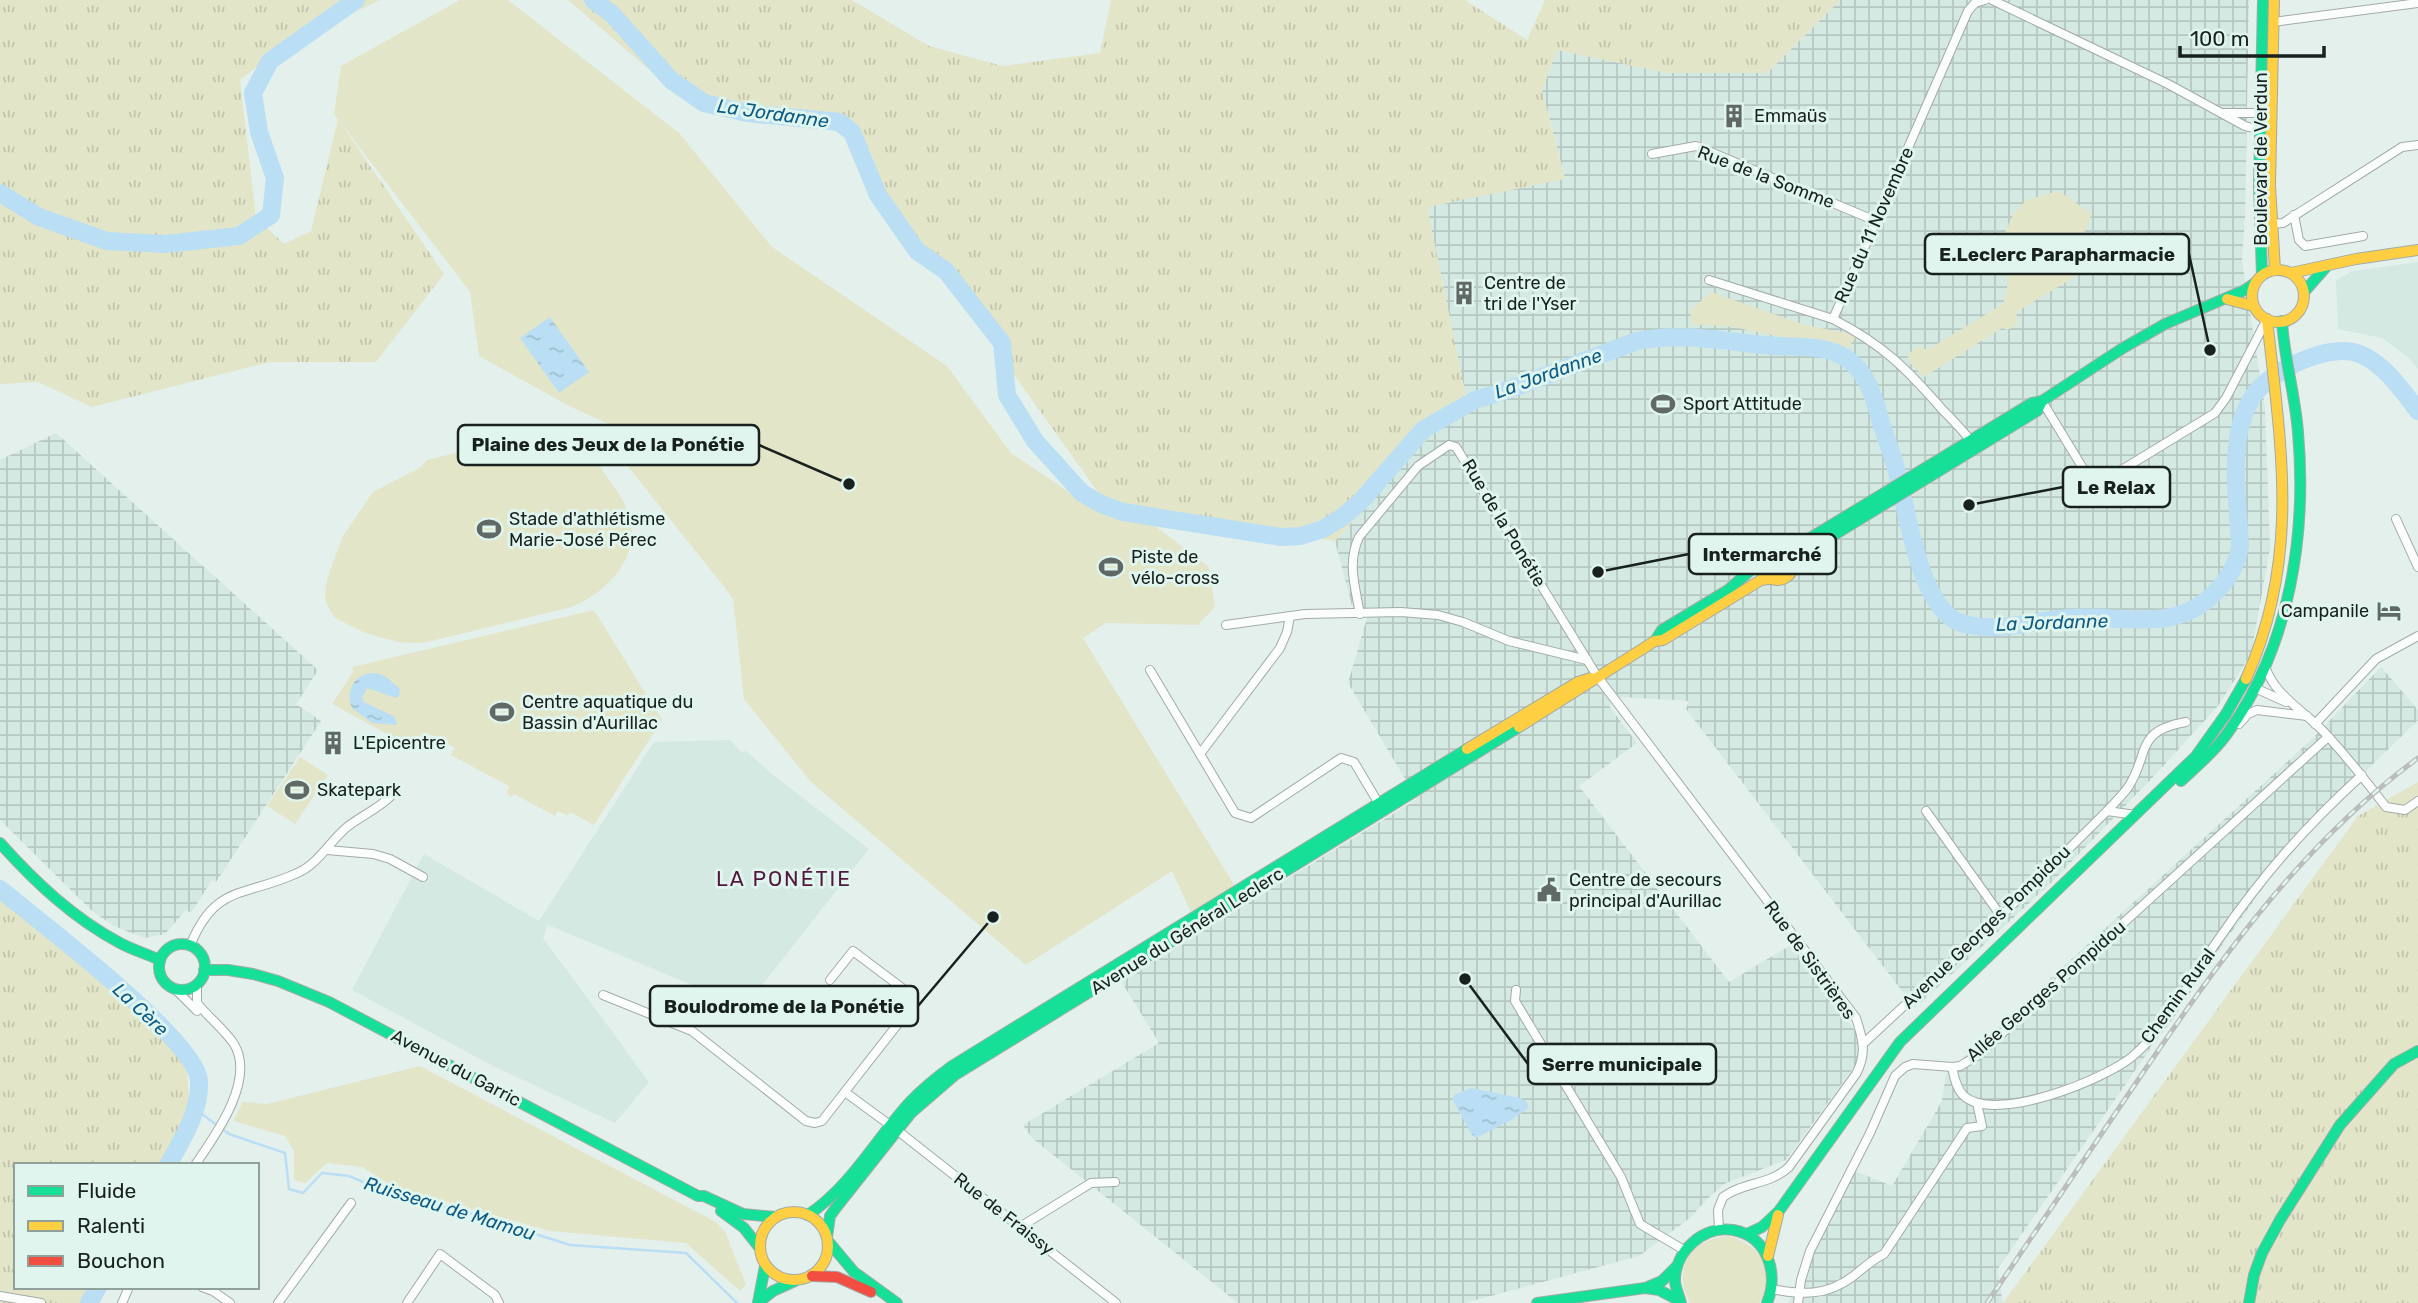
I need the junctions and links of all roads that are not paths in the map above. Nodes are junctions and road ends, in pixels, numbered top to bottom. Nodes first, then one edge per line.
1 (1985, 0) edge
2 (1992, 0) edge
3 (2263, 0) edge
4 (2274, 0) edge
5 (2418, 3) edge
6 (2273, 22) junction
7 (2223, 113) junction
8 (2260, 113) junction
9 (2271, 122) junction
10 (2260, 130) junction
11 (2418, 145) edge
12 (1652, 154) dead end
13 (2294, 215) junction
14 (1877, 221) junction
15 (2271, 224) junction
16 (2363, 236) dead end
17 (2418, 250) edge
18 (2326, 267) junction
19 (2275, 270) junction
20 (2291, 273) junction
21 (2259, 279) junction
22 (1709, 280) dead end
23 (2304, 292) junction
24 (2221, 299) junction
25 (2253, 306) junction
26 (1833, 319) junction
27 (2267, 319) junction
28 (2282, 321) junction
29 (2042, 401) junction
30 (1974, 444) junction
31 (1879, 501) junction
32 (2396, 519) dead end
33 (1784, 548) junction
34 (1760, 562) junction
35 (1793, 566) junction
36 (2418, 567) edge
37 (1769, 579) junction
38 (2276, 596) junction
39 (1360, 614) junction
40 (1290, 616) junction
41 (1226, 625) dead end
42 (2418, 636) edge
43 (1655, 641) junction
44 (1587, 660) junction
45 (2265, 666) junction
46 (1150, 670) dead end
47 (1597, 676) junction
48 (2250, 692) junction
49 (2295, 706) junction
50 (2231, 707) junction
51 (2269, 711) junction
52 (2307, 716) junction
53 (2186, 722) dead end
54 (2315, 724) junction
55 (2328, 737) junction
56 (1200, 754) junction
57 (2209, 756) junction
58 (2362, 775) junction
59 (391, 796) dead end
60 (2418, 801) edge
61 (1379, 804) junction
62 (1926, 811) dead end
63 (2107, 811) junction
64 (2136, 815) junction
65 (0, 843) edge
66 (327, 850) junction
67 (423, 877) dead end
68 (2053, 896) junction
69 (2001, 916) junction
70 (190, 946) junction
71 (160, 960) junction
72 (204, 970) junction
73 (830, 979) dead end
74 (197, 984) junction
75 (176, 990) junction
76 (1516, 990) dead end
77 (603, 995) dead end
78 (216, 1025) junction
79 (1864, 1043) junction
80 (2418, 1051) edge
81 (1952, 1067) junction
82 (845, 1092) junction
83 (1977, 1103) junction
84 (895, 1128) junction
85 (196, 1163) edge
86 (1115, 1182) dead end
87 (698, 1196) junction
88 (351, 1203) dead end
89 (1779, 1211) junction
90 (808, 1215) junction
91 (775, 1217) junction
92 (1020, 1227) junction
93 (1720, 1229) junction
94 (1746, 1234) junction
95 (827, 1239) junction
96 (759, 1247) junction
97 (1684, 1250) junction
98 (1768, 1256) junction
99 (765, 1266) junction
100 (1676, 1267) junction
101 (812, 1276) junction
102 (795, 1281) junction
103 (1645, 1288) junction
104 (208, 1289) edge
105 (1772, 1289) junction
106 (0, 1296) edge
107 (1798, 1298) edge
108 (1681, 1302) edge
109 (41, 1303) edge
110 (230, 1303) edge
111 (278, 1303) edge
112 (407, 1303) edge
113 (499, 1303) edge
114 (758, 1303) edge
115 (888, 1303) edge
116 (897, 1303) edge
117 (1116, 1303) edge
118 (1536, 1303) edge
119 (1767, 1303) edge
120 (2249, 1303) edge

1 - 14 street, Rue du 11 Novembre
2 - 7 street
3 - 8 main road, Boulevard de Verdun
4 - 6 main road, Boulevard de Verdun
5 - 6 street
6 - 9 main road, Boulevard de Verdun
7 - 8 street
7 - 10 street
8 - 9 main road
8 - 10 main road, Boulevard de Verdun
9 - 15 main road, Boulevard de Verdun
10 - 21 main road, Boulevard de Verdun
11 - 13 street
12 - 14 street, Rue de la Somme
13 - 15 street
13 - 16 street
14 - 26 street, Rue du 11 Novembre
15 - 19 main road, Boulevard de Verdun
17 - 18 main road
18 - 20 main road
18 - 23 main road
19 - 20 main road
19 - 21 main road
20 - 23 main road
21 - 24 main road, Avenue du Général Leclerc
21 - 25 main road
22 - 26 street
23 - 28 main road
24 - 25 main road
24 - 29 main road, Avenue du Général Leclerc
25 - 27 main road
26 - 30 street, Rue du 11 Novembre
27 - 28 main road
27 - 29 street
27 - 38 main road, Avenue Georges Pompidou
28 - 45 main road, Avenue Georges Pompidou
29 - 30 main road, Avenue du Général Leclerc
30 - 31 main road, Avenue du Général Leclerc
31 - 33 main road, Avenue du Général Leclerc
31 - 35 main road, Avenue du Général Leclerc
32 - 36 street
33 - 34 main road, Avenue du Général Leclerc
33 - 35 main road
34 - 37 main road
34 - 43 main road, Avenue du Général Leclerc
35 - 37 main road, Avenue du Général Leclerc
37 - 43 main road, Avenue du Général Leclerc
38 - 48 main road
38 - 50 main road, Avenue Georges Pompidou
39 - 40 street
39 - 44 street
39 - 44 street, Rue de la Ponétie
40 - 41 street
40 - 56 street
42 - 54 street
43 - 47 main road, Avenue du Général Leclerc
44 - 47 street, Rue de la Ponétie
45 - 48 main road, Avenue Georges Pompidou
45 - 49 street
46 - 56 street
47 - 61 main road, Avenue du Général Leclerc
47 - 79 street, Rue de Sistrières
47 - 84 main road, Avenue du Général Leclerc
48 - 49 street
48 - 50 main road
48 - 51 street
48 - 57 main road, Avenue Georges Pompidou
49 - 52 street
50 - 64 main road, Avenue Georges Pompidou
51 - 52 street
51 - 57 street
52 - 54 street
53 - 63 street, Avenue Georges Pompidou
54 - 55 street
55 - 58 street
55 - 81 street, Allée Georges Pompidou
56 - 61 street
57 - 68 main road, Avenue Georges Pompidou
58 - 60 street
58 - 83 street, Chemin Rural
59 - 66 street
61 - 84 main road, Avenue du Général Leclerc
62 - 69 street
63 - 64 street
63 - 69 street, Avenue Georges Pompidou
64 - 68 main road, Avenue Georges Pompidou
65 - 71 main road
66 - 67 street
66 - 70 street
68 - 89 main road, Avenue Georges Pompidou
69 - 79 street, Avenue Georges Pompidou
70 - 71 main road
70 - 72 main road
71 - 75 main road
72 - 74 main road
72 - 87 main road, Avenue du Garric
73 - 82 street
74 - 75 main road
74 - 78 street
75 - 78 street
76 - 97 street
77 - 82 street
78 - 85 street
79 - 93 street
80 - 120 main road
81 - 83 street
81 - 107 street, Allée Georges Pompidou
82 - 84 street, Rue de Fraissy
83 - 107 street
84 - 90 main road, Avenue du Général Leclerc
84 - 92 street, Rue de Fraissy
84 - 95 main road, Avenue du Général Leclerc
86 - 92 street
87 - 91 main road, Avenue du Garric
87 - 96 main road, Avenue du Garric
88 - 111 street
89 - 94 main road
89 - 98 main road
90 - 91 main road
90 - 95 main road
91 - 96 main road
92 - 117 street, Rue de Fraissy
93 - 94 main road
93 - 97 main road
94 - 98 main road
95 - 101 main road
95 - 116 main road
96 - 99 main road
97 - 100 main road
98 - 105 main road
99 - 102 main road
99 - 114 main road
100 - 103 main road
100 - 108 main road
101 - 102 main road
101 - 115 main road
102 - 114 main road
103 - 108 main road
103 - 118 main road
104 - 110 street
105 - 107 street
105 - 119 main road
106 - 109 street
112 - 113 street

